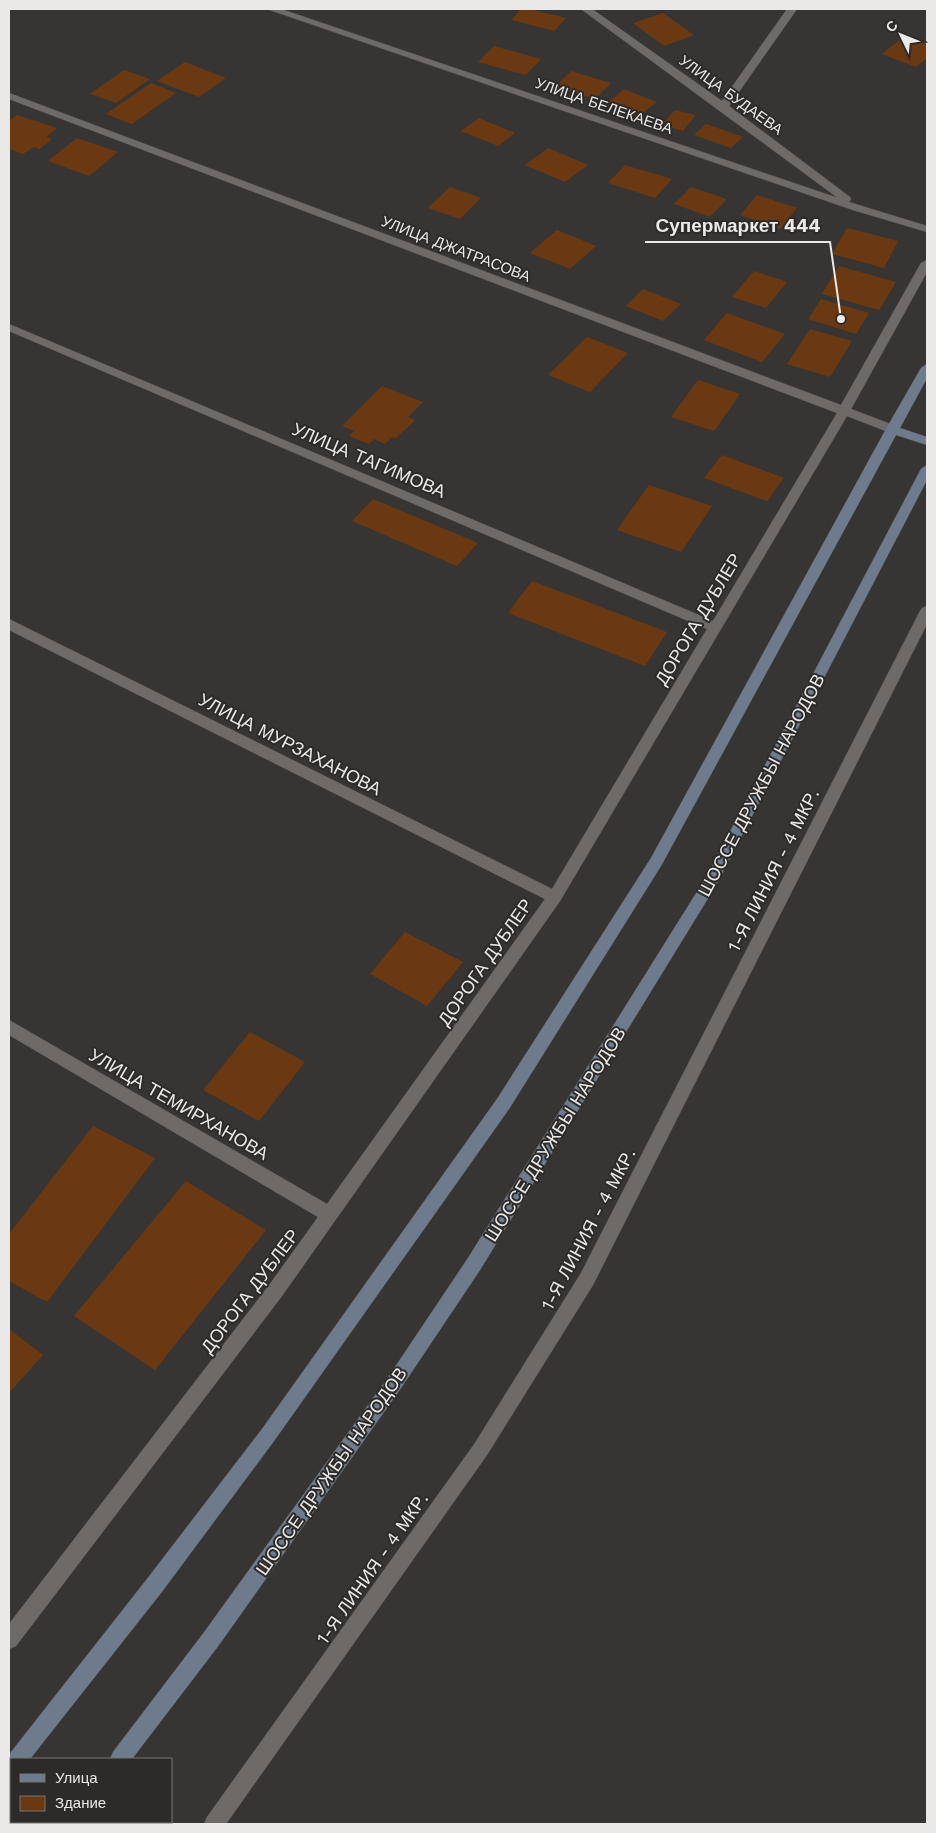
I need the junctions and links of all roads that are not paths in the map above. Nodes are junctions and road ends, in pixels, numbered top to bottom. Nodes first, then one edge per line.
1 (272, 9) edge
2 (586, 9) edge
3 (792, 9) edge
4 (9, 96) edge
5 (724, 107) junction
6 (857, 208) junction
7 (927, 229) edge
8 (927, 264) edge
9 (9, 326) edge
10 (927, 368) edge
11 (844, 411) junction
12 (892, 429) junction
13 (927, 441) edge
14 (927, 469) edge
15 (927, 611) edge
16 (9, 624) edge
17 (715, 627) junction
18 (555, 897) junction
19 (9, 1027) edge
20 (330, 1215) junction
21 (9, 1637) edge
22 (19, 1758) edge
23 (121, 1758) edge
24 (214, 1824) edge

1 - 6 street, УЛИЦА БЕЛЕКАЕВА
2 - 5 street, УЛИЦА БУДАЕВА
3 - 5 street
4 - 11 street, УЛИЦА ДЖАТРАСОВА
5 - 6 street, УЛИЦА БУДАЕВА
6 - 7 street, УЛИЦА БЕЛЕКАЕВА
8 - 11 street, ДОРОГА ДУБЛЕР
9 - 17 street, УЛИЦА ТАГИМОВА
10 - 12 main road
11 - 12 street, УЛИЦА ДЖАТРАСОВА
11 - 17 street, ДОРОГА ДУБЛЕР
12 - 13 main road
12 - 22 main road
14 - 23 main road, ШОССЕ ДРУЖБЫ НАРОДОВ
15 - 24 street, 1-Я ЛИНИЯ - 4 МКР.
16 - 18 street, УЛИЦА МУРЗАХАНОВА
17 - 18 street, ДОРОГА ДУБЛЕР
18 - 20 street, ДОРОГА ДУБЛЕР
19 - 20 street, УЛИЦА ТЕМИРХАНОВА
20 - 21 street, ДОРОГА ДУБЛЕР

